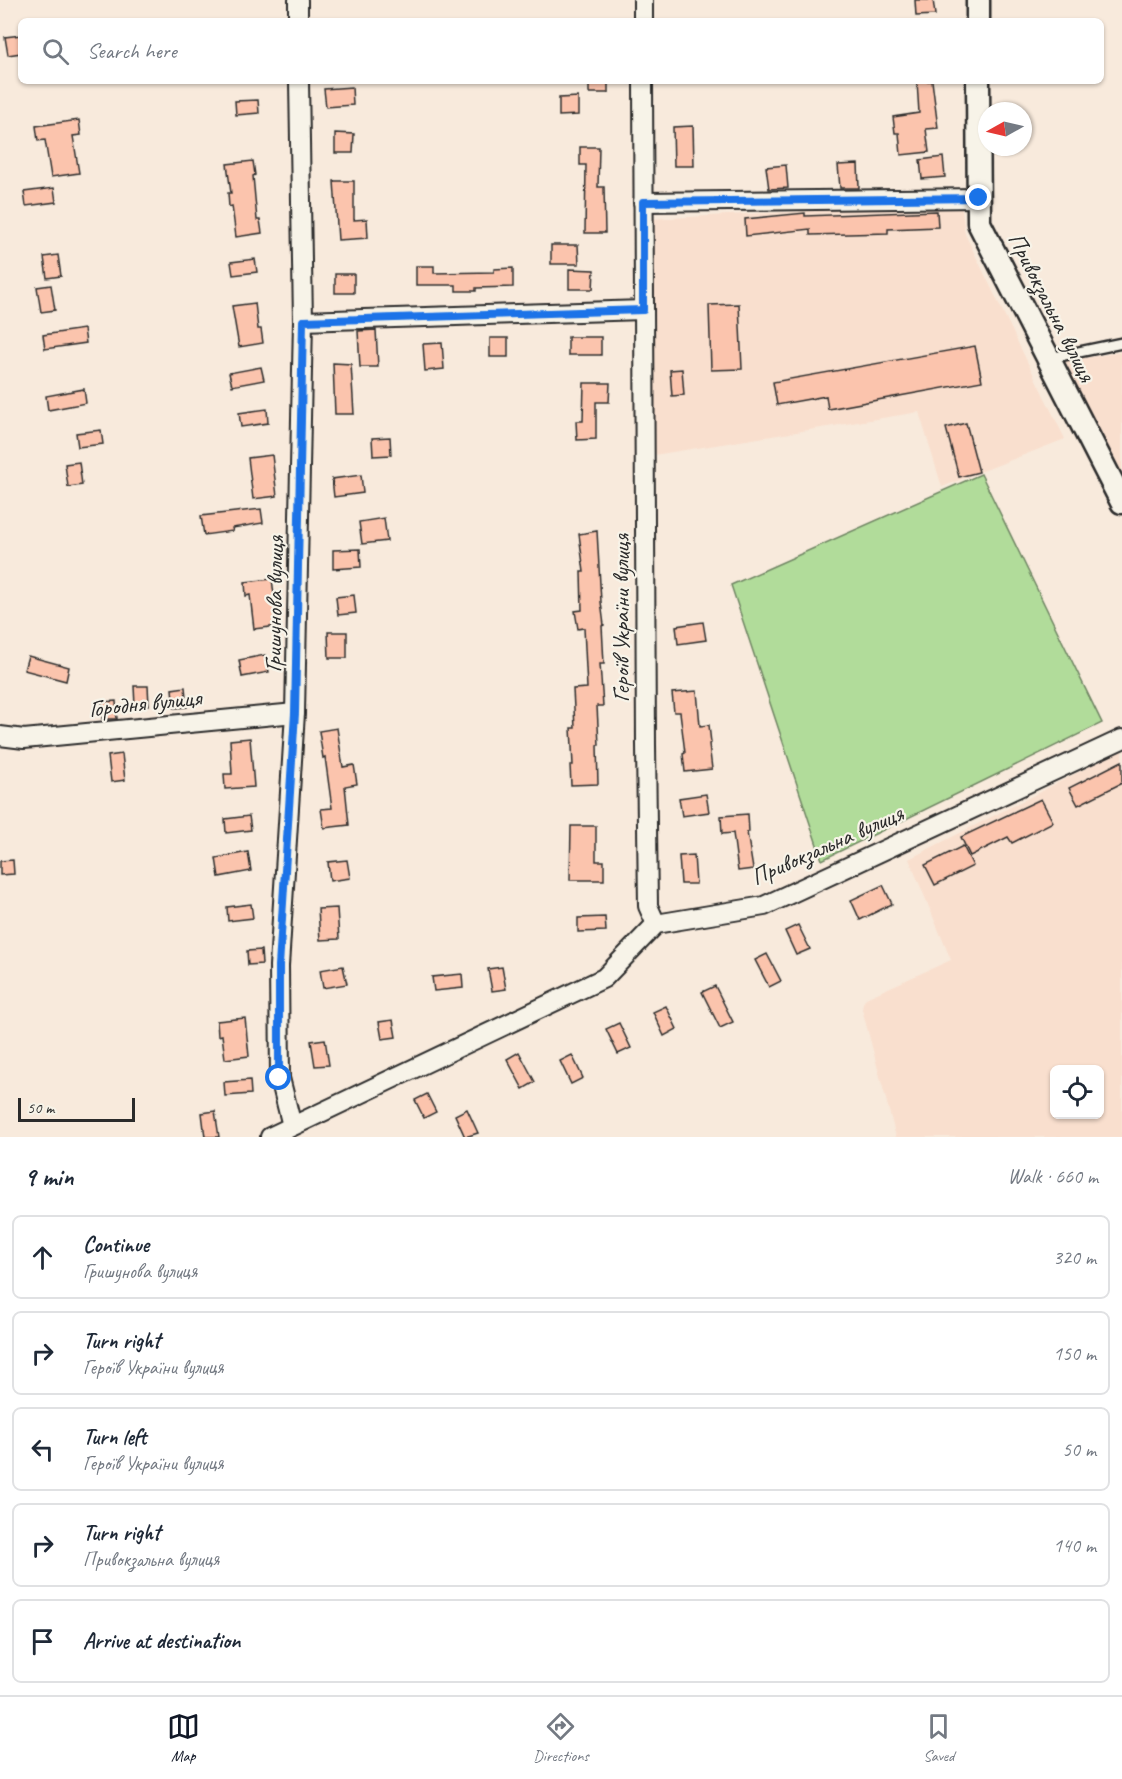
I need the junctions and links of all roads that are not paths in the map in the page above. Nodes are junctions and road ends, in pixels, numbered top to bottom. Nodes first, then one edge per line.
1 (298, 0) edge
2 (644, 0) edge
3 (978, 0) edge
4 (298, 18) edge
5 (644, 18) edge
6 (978, 18) edge
7 (299, 84) edge
8 (643, 84) edge
9 (978, 84) edge
10 (979, 198) junction
11 (643, 202) junction
12 (643, 310) junction
13 (303, 321) junction
14 (1122, 343) edge
15 (1047, 358) junction
16 (1122, 501) edge
17 (295, 713) junction
18 (0, 736) edge
19 (1122, 739) edge
20 (656, 924) junction
21 (292, 1126) junction
22 (270, 1137) edge

1 - 4 street
2 - 5 street
3 - 6 street
7 - 13 street, Гришунова вулиця
8 - 11 street, Героїв України вулиця
9 - 10 street, Привокзальна вулиця
10 - 11 street
10 - 15 street, Привокзальна вулиця
11 - 12 street, Героїв України вулиця
12 - 13 street
12 - 20 street, Героїв України вулиця
13 - 17 street, Гришунова вулиця
14 - 15 lane
15 - 16 street, Привокзальна вулиця
17 - 18 street, Городня вулиця
17 - 21 street, Гришунова вулиця
19 - 20 street, Привокзальна вулиця
20 - 21 street
21 - 22 street

